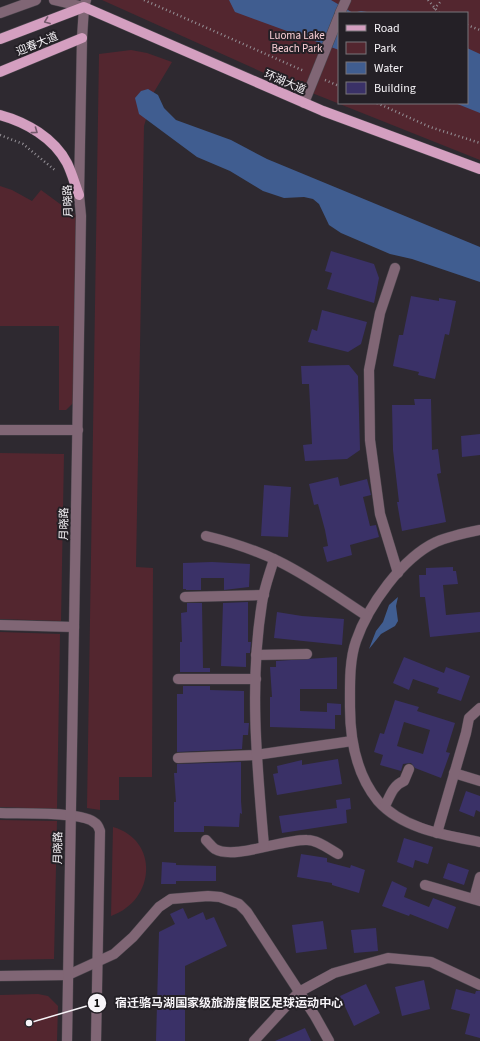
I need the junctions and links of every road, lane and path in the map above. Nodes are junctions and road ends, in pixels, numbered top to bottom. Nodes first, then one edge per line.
1 (36, 0) edge
2 (54, 0) edge
3 (144, 0) edge
4 (346, 0) edge
5 (428, 0) edge
6 (442, 0) edge
7 (85, 4) edge
8 (434, 9) junction
9 (340, 12) edge
10 (438, 12) edge
11 (0, 13) edge
12 (338, 18) edge
13 (468, 25) edge
14 (480, 30) edge
15 (82, 38) junction
16 (0, 39) edge
17 (0, 72) edge
18 (315, 76) junction
19 (338, 86) edge
20 (304, 103) junction
21 (379, 104) edge
22 (0, 115) edge
23 (0, 135) edge
24 (480, 144) edge
25 (480, 169) edge
26 (59, 176) dead end
27 (79, 195) junction
28 (395, 268) dead end
29 (0, 430) edge
30 (78, 430) junction
31 (480, 530) edge
32 (206, 536) dead end
33 (274, 559) junction
34 (398, 573) junction
35 (264, 595) junction
36 (185, 597) dead end
37 (367, 616) junction
38 (0, 625) edge
39 (74, 627) junction
40 (307, 654) dead end
41 (256, 655) junction
42 (178, 679) dead end
43 (256, 679) junction
44 (480, 708) edge
45 (352, 741) junction
46 (256, 755) junction
47 (178, 758) dead end
48 (408, 770) dead end
49 (454, 773) junction
50 (480, 781) edge
51 (385, 806) junction
52 (0, 813) edge
53 (71, 815) junction
54 (437, 833) junction
55 (206, 840) dead end
56 (480, 842) edge
57 (264, 846) junction
58 (338, 854) dead end
59 (480, 877) edge
60 (425, 885) dead end
61 (477, 900) edge
62 (98, 961) junction
63 (68, 975) junction
64 (0, 976) edge
65 (480, 985) edge
66 (299, 992) junction
67 (67, 1041) edge
68 (96, 1041) edge
69 (254, 1041) edge
70 (329, 1041) edge

1 - 11 street
2 - 7 street
3 - 18 path
4 - 9 street
5 - 8 path
6 - 8 path
7 - 15 street, 月晓路
7 -> 16 main road, 迎春大道
7 - 20 main road, 环湖大道
8 - 10 path
12 - 18 street
13 - 14 path
15 - 17 main road, 迎春大道
15 - 27 street, 月晓路
18 - 19 path
18 - 20 street
20 - 25 main road, 环湖大道
21 - 24 path
22 -> 27 main road
23 - 26 path
27 - 30 street, 月晓路
28 - 34 street
29 - 30 street
30 - 39 street, 月晓路
31 - 34 street
32 - 33 street
33 - 35 street
33 - 37 street
34 - 37 street
35 - 36 street
35 - 41 street
37 - 45 street
38 - 39 street
39 - 53 street, 月晓路
40 - 41 street
41 - 43 street
42 - 43 street
43 - 46 street
44 - 49 street
45 - 46 street
45 - 51 street
46 - 47 street
46 - 57 street
48 - 51 street
49 - 50 street
49 - 54 street
51 - 54 street
52 - 53 street
53 - 62 street
53 - 63 street, 月晓路
54 - 56 street
55 - 57 street
57 - 58 street
59 - 61 street
60 - 61 street
62 - 63 street
62 - 66 street
62 - 68 street
63 - 64 street
63 - 67 street, 月晓路
65 - 66 street
66 - 69 street
66 - 70 street

